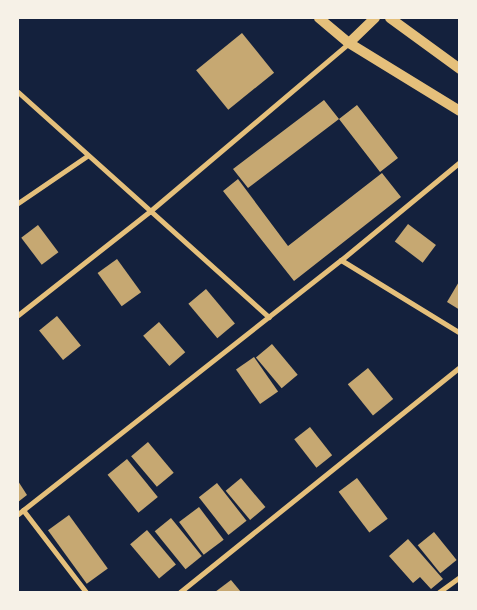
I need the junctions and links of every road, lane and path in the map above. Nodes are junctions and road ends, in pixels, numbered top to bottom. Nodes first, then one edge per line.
1 (319, 18) edge
2 (375, 18) edge
3 (390, 18) edge
4 (348, 43) junction
5 (460, 69) edge
6 (18, 92) edge
7 (460, 111) edge
8 (87, 156) junction
9 (460, 162) edge
10 (18, 203) edge
11 (149, 212) junction
12 (341, 260) junction
13 (18, 315) edge
14 (269, 317) junction
15 (460, 333) edge
16 (460, 367) edge
17 (22, 510) junction
18 (18, 514) edge
19 (460, 577) edge
20 (86, 592) edge
21 (180, 592) edge
22 (439, 592) edge

1 - 4 main road
2 - 4 main road
3 - 5 main road
4 - 7 main road
4 - 11 street
6 - 8 street
8 - 10 street
8 - 11 street
9 - 12 street
11 - 13 street
11 - 14 street
12 - 14 street
12 - 15 street
14 - 17 street
16 - 21 street
17 - 18 street
17 - 20 street
19 - 22 street

